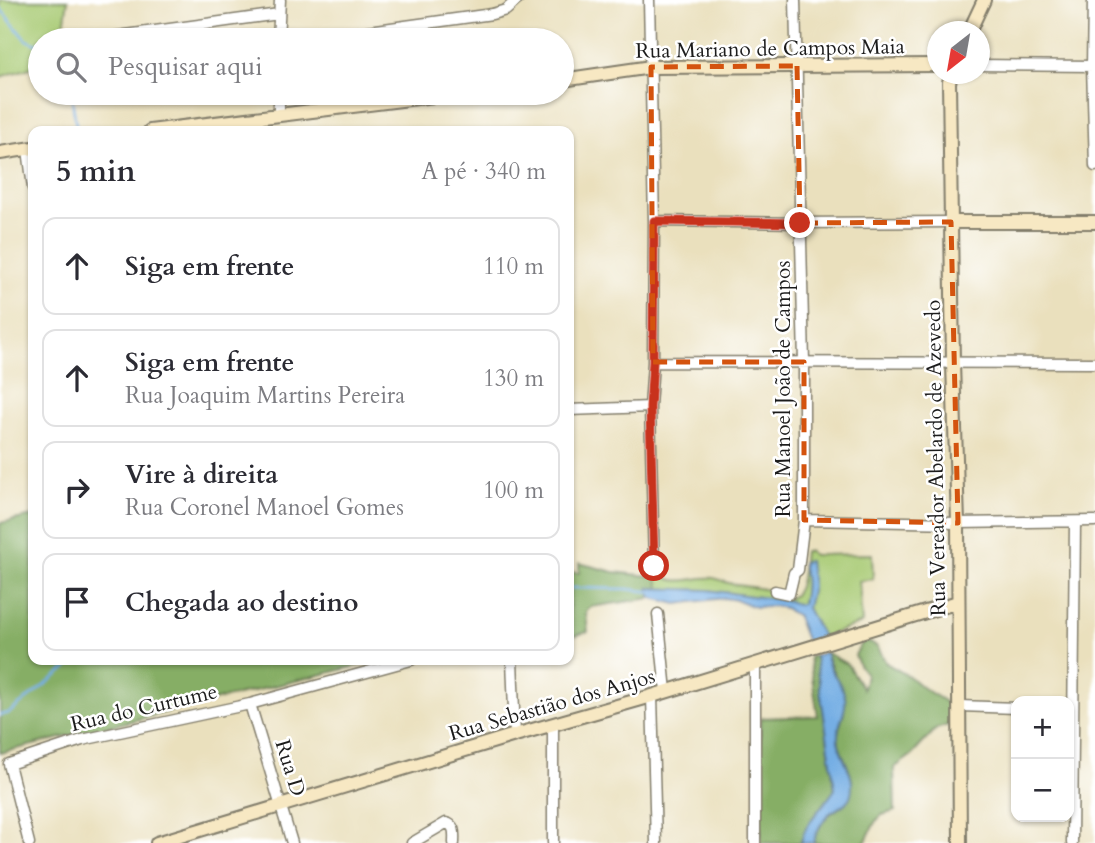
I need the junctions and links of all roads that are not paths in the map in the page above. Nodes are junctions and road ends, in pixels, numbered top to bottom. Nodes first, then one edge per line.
1 (280, 0) edge
2 (517, 0) edge
3 (649, 0) edge
4 (795, 0) edge
5 (984, 0) edge
6 (1093, 0) edge
7 (279, 14) junction
8 (975, 21) edge
9 (177, 28) edge
10 (278, 28) edge
11 (391, 28) edge
12 (927, 65) edge
13 (990, 65) edge
14 (797, 66) junction
15 (1093, 66) edge
16 (651, 67) junction
17 (574, 78) edge
18 (949, 84) edge
19 (279, 105) edge
20 (356, 105) edge
21 (279, 114) junction
22 (188, 126) edge
23 (28, 148) edge
24 (0, 153) edge
25 (1095, 166) edge
26 (654, 221) junction
27 (951, 222) junction
28 (1095, 222) edge
29 (800, 223) junction
30 (653, 362) junction
31 (804, 362) junction
32 (953, 363) junction
33 (1095, 363) edge
34 (650, 407) junction
35 (574, 410) edge
36 (804, 520) junction
37 (1095, 521) edge
38 (1075, 522) junction
39 (958, 523) junction
40 (654, 566) dead end
41 (775, 591) dead end
42 (958, 602) junction
43 (658, 614) dead end
44 (393, 665) edge
45 (512, 665) edge
46 (755, 665) junction
47 (666, 691) junction
48 (652, 696) junction
49 (1071, 696) edge
50 (250, 704) junction
51 (960, 706) junction
52 (1011, 708) edge
53 (552, 726) junction
54 (515, 735) junction
55 (1071, 759) edge
56 (281, 806) junction
57 (29, 843) edge
58 (157, 843) edge
59 (292, 843) edge
60 (412, 843) edge
61 (454, 843) edge
62 (553, 843) edge
63 (656, 843) edge
64 (755, 843) edge
65 (960, 843) edge
66 (1072, 843) edge

1 - 7 street
2 - 11 street
3 - 16 street
4 - 14 street, Rua Manoel João de Campos
5 - 8 street
6 - 15 street
7 - 9 street
7 - 10 street
12 - 14 street, Rua Mariano de Campos Maia
13 - 15 street
14 - 16 street, Rua Mariano de Campos Maia
14 - 29 street, Rua Manoel João de Campos
15 - 25 street
16 - 17 street, Rua Mariano de Campos Maia
16 - 26 street
18 - 27 street, Rua Vereador Abelardo de Azevedo
19 - 21 street
20 - 21 street
21 - 22 street
23 - 24 street
26 - 29 street
26 - 30 street
27 - 28 street
27 - 29 street
27 - 32 street, Rua Vereador Abelardo de Azevedo
29 - 31 street, Rua Manoel João de Campos
30 - 31 street
30 - 34 street
31 - 32 street
31 - 36 street, Rua Manoel João de Campos
32 - 33 street
32 - 39 street, Rua Vereador Abelardo de Azevedo
34 - 35 street
34 - 40 street
36 - 39 street
36 - 41 street, Rua Manoel João de Campos
37 - 38 street
38 - 39 street
38 - 49 street
39 - 42 street, Rua Vereador Abelardo de Azevedo
42 - 46 street, Rua Sebastião dos Anjos
42 - 51 street, Rua Vereador Abelardo de Azevedo
43 - 47 street
44 - 50 street, Rua do Curtume
45 - 54 street
46 - 47 street, Rua Sebastião dos Anjos
46 - 64 street
47 - 48 street, Rua Sebastião dos Anjos
48 - 53 street, Rua Sebastião dos Anjos
48 - 63 street
50 - 56 street, Rua D
50 - 57 street, Rua do Curtume
51 - 52 street
51 - 65 street, Rua Vereador Abelardo de Azevedo
53 - 54 street, Rua Sebastião dos Anjos
53 - 62 street
54 - 56 street, Rua Sebastião dos Anjos
55 - 66 street
56 - 58 street, Rua Sebastião dos Anjos
56 - 59 street, Rua D
60 - 61 street

